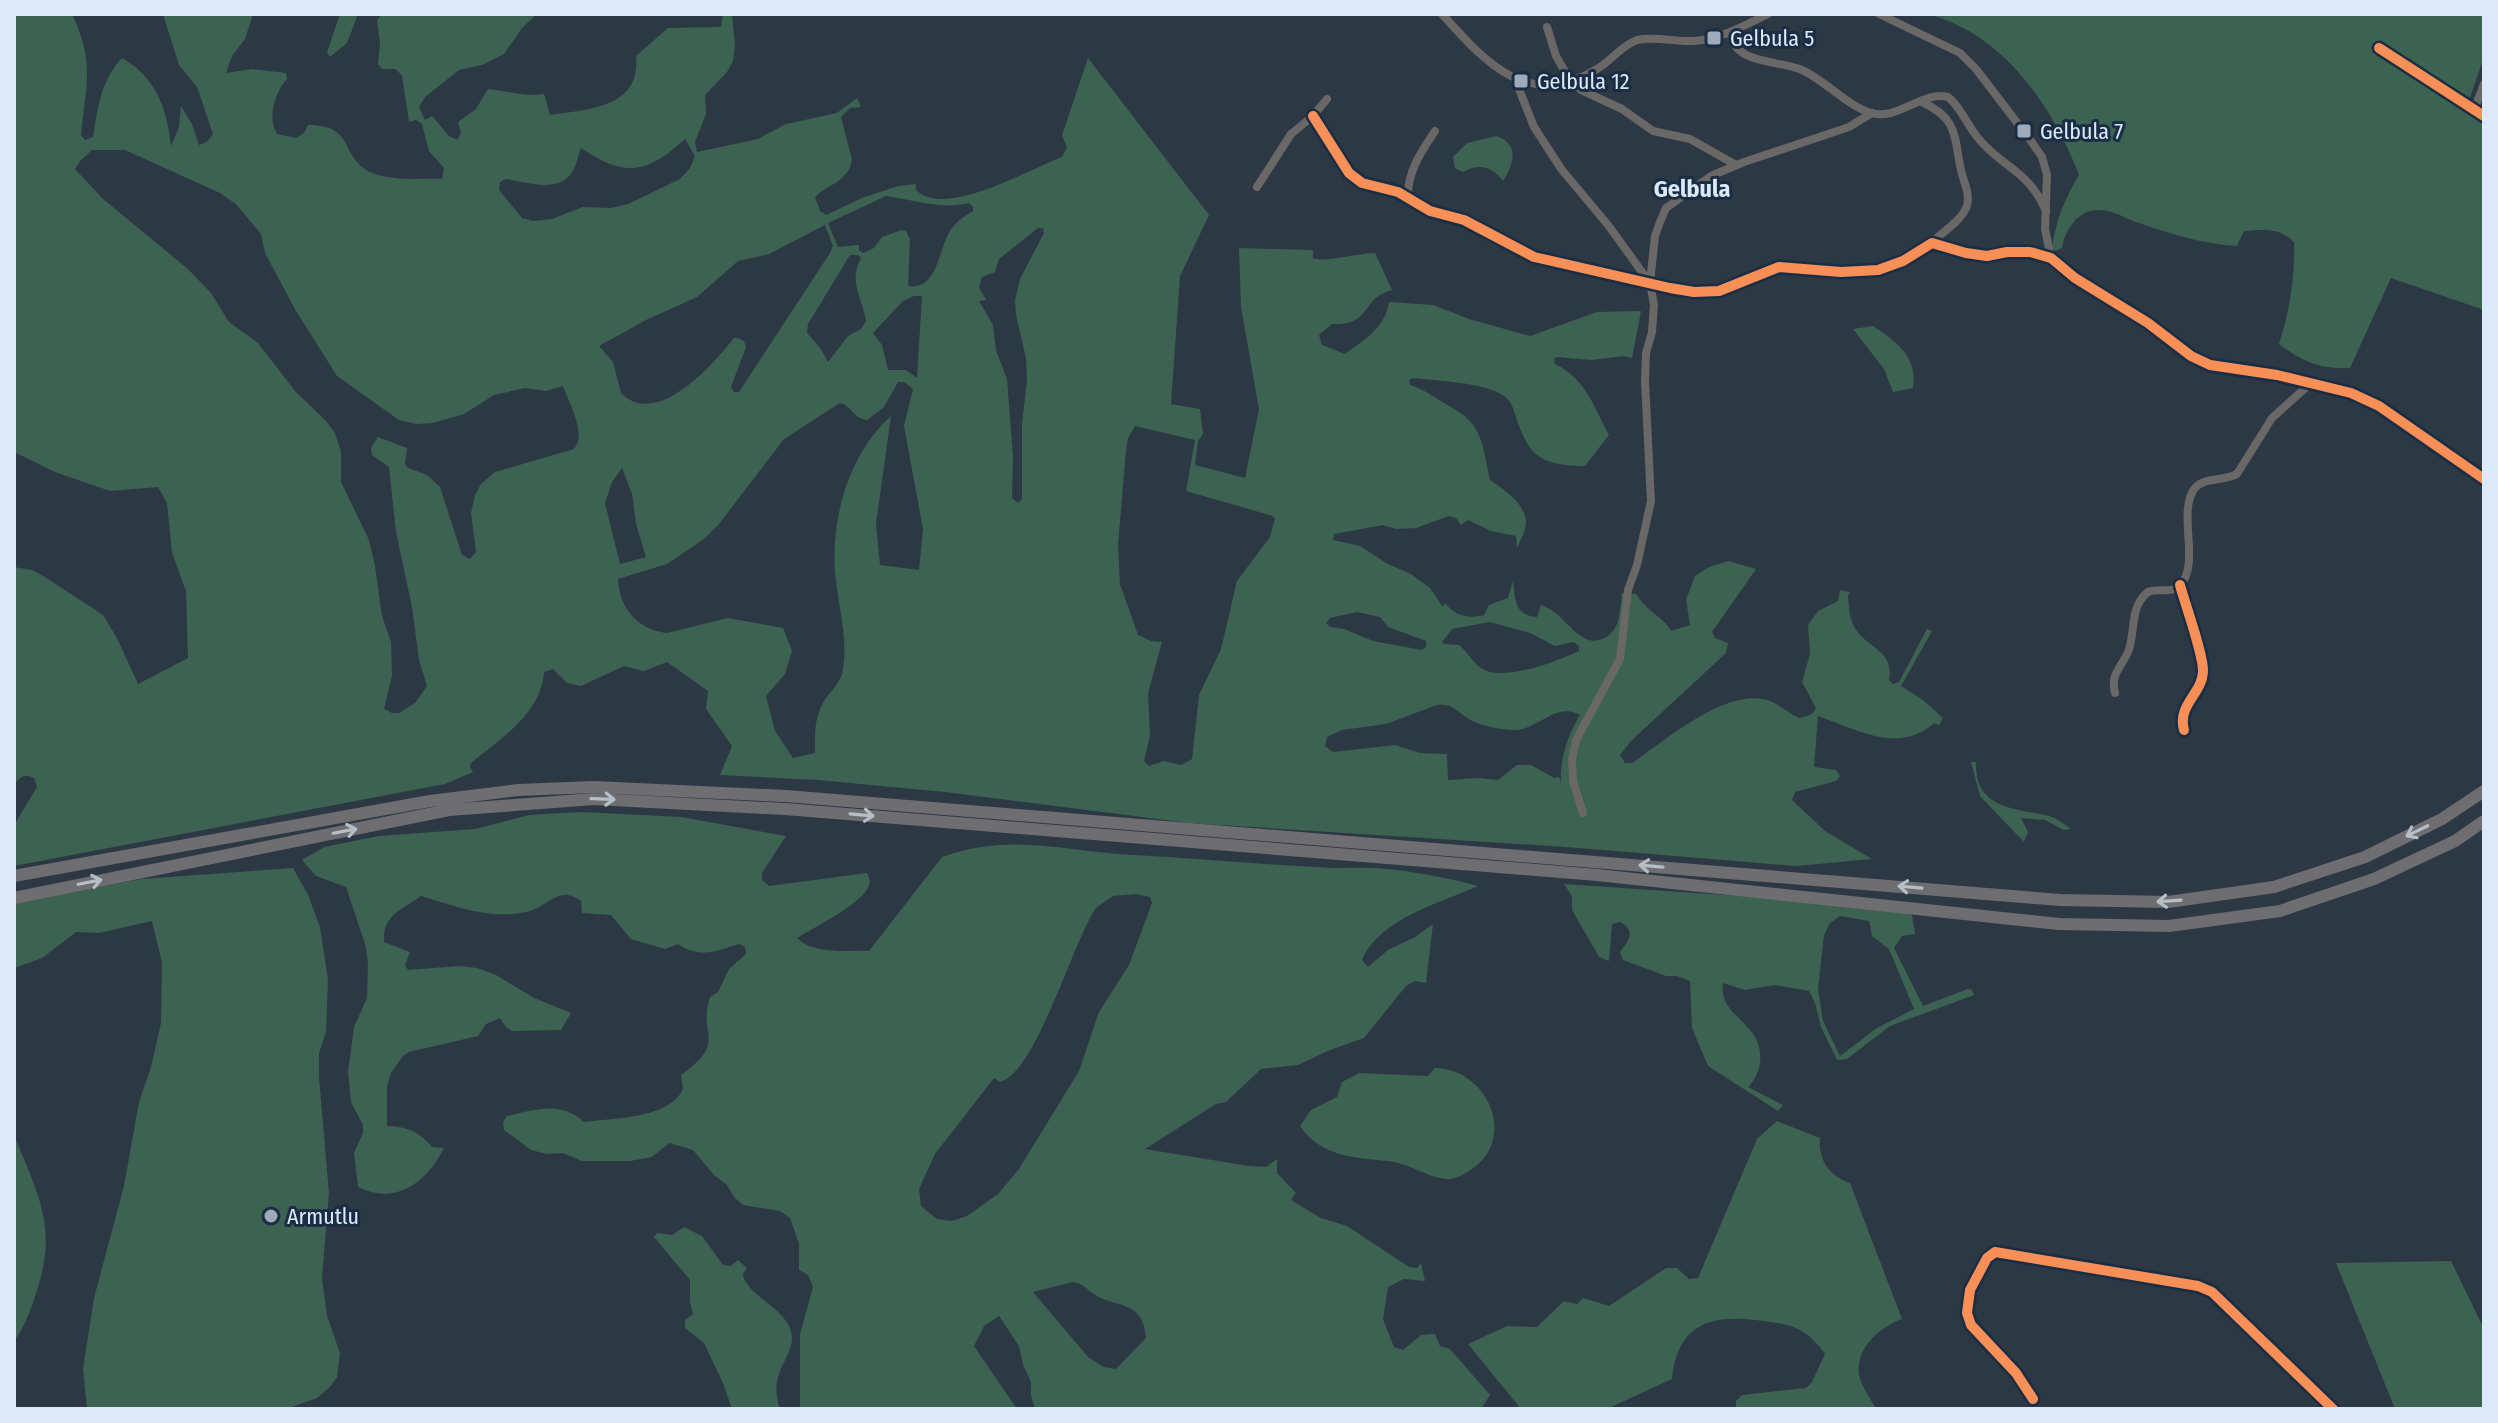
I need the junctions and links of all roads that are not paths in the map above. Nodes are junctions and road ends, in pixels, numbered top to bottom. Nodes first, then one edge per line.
1 (1442, 14) edge
2 (1768, 14) edge
3 (1879, 14) edge
4 (1547, 27) dead end
5 (1731, 33) junction
6 (2379, 48) dead end
7 (1514, 78) junction
8 (1571, 82) junction
9 (2484, 84) edge
10 (1327, 99) dead end
11 (1922, 102) junction
12 (2474, 110) junction
13 (1872, 113) junction
14 (1313, 116) junction
15 (2484, 116) edge
16 (1435, 131) dead end
17 (1736, 165) junction
18 (1257, 187) dead end
19 (1408, 198) junction
20 (2046, 211) junction
21 (1932, 243) junction
22 (2051, 258) junction
23 (1650, 283) junction
24 (2312, 382) junction
25 (2484, 479) edge
26 (2180, 585) junction
27 (2115, 693) dead end
28 (2184, 730) dead end
29 (2484, 791) edge
30 (1583, 813) dead end
31 (2484, 821) edge
32 (14, 876) edge
33 (14, 898) edge
34 (2033, 1399) dead end
35 (2333, 1409) edge

1 - 7 street
2 - 5 street
3 - 20 street
4 - 8 street
5 - 8 street
5 - 13 street
6 - 12 street
7 - 8 street
7 - 23 street
8 - 17 street
9 - 12 street
10 - 14 street
11 - 13 street
11 - 20 street
11 - 21 street
12 - 15 street
13 - 17 street
14 - 18 street
14 - 19 street
16 - 19 street
17 - 23 street
19 - 23 street
20 - 22 street
21 - 22 street
21 - 23 street
22 - 24 street
23 - 30 street
24 - 25 street
24 - 26 street
26 - 27 street
26 - 28 street
29 -> 32 highway
33 -> 31 highway
34 - 35 street

